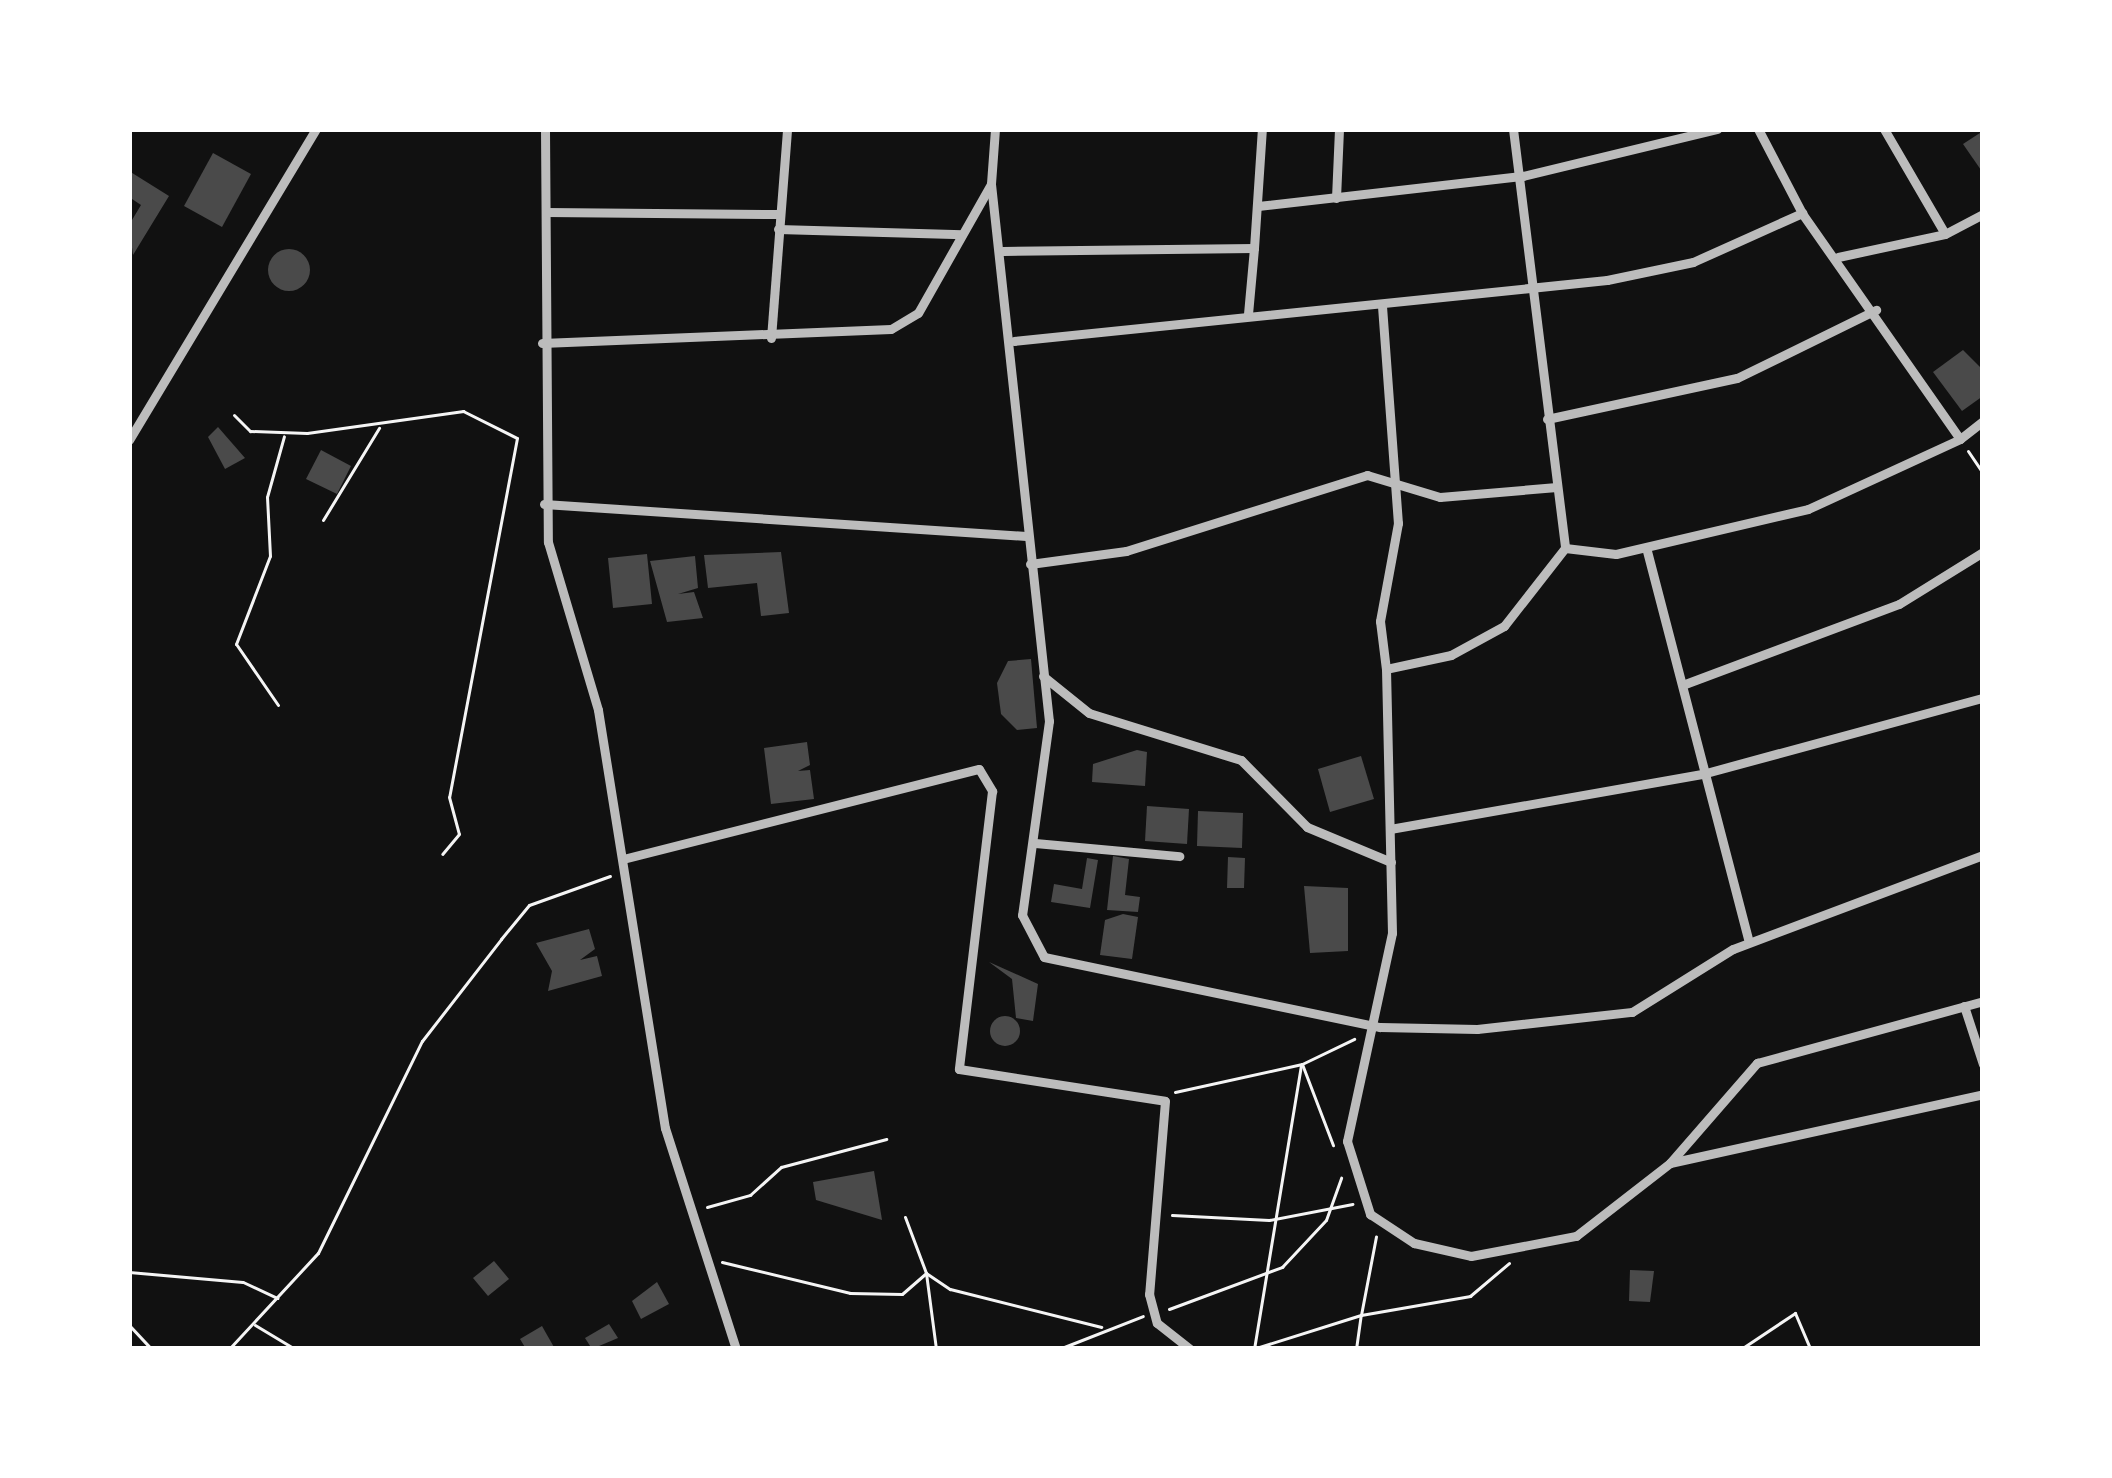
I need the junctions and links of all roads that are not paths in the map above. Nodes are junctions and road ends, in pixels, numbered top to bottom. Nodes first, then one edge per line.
1 (316, 129) edge
2 (545, 129) edge
3 (787, 129) edge
4 (995, 129) edge
5 (1262, 129) edge
6 (1339, 129) edge
7 (1513, 129) edge
8 (1717, 129) edge
9 (1758, 129) edge
10 (1884, 129) edge
11 (1523, 176) junction
12 (991, 184) junction
13 (1336, 198) junction
14 (1258, 206) junction
15 (546, 212) junction
16 (1802, 213) junction
17 (779, 214) junction
18 (1983, 214) edge
19 (778, 229) junction
20 (962, 234) junction
21 (1945, 234) junction
22 (1254, 248) junction
23 (1004, 251) junction
24 (1838, 257) junction
25 (1536, 290) junction
26 (1382, 306) junction
27 (1876, 310) junction
28 (1248, 314) junction
29 (771, 338) junction
30 (1014, 341) junction
31 (542, 344) junction
32 (1547, 419) junction
33 (1983, 421) edge
34 (129, 440) edge
35 (1960, 440) junction
36 (1389, 478) junction
37 (1557, 487) junction
38 (544, 503) junction
39 (1026, 536) junction
40 (1565, 548) junction
41 (1647, 551) junction
42 (1983, 552) edge
43 (1030, 564) junction
44 (1386, 669) junction
45 (1043, 676) junction
46 (1685, 684) junction
47 (1983, 698) edge
48 (1706, 773) junction
49 (1390, 830) junction
50 (1035, 843) junction
51 (1983, 854) edge
52 (1179, 856) dead end
53 (623, 859) junction
54 (1391, 862) junction
55 (1749, 942) junction
56 (1983, 1001) edge
57 (1964, 1006) junction
58 (1380, 1027) junction
59 (1983, 1064) edge
60 (1983, 1094) edge
61 (1670, 1163) junction
62 (736, 1349) edge
63 (1190, 1349) edge

1 - 34 street
2 - 15 street
3 - 17 street
4 - 12 street
5 - 14 street
6 - 13 street
7 - 11 street
8 - 11 street
9 - 16 street
10 - 21 street
11 - 13 street
11 - 25 street
12 - 20 street
12 - 23 street
13 - 14 street
14 - 22 street
15 - 17 street
15 - 31 street
16 - 24 street
16 - 25 street
17 - 19 street
18 - 21 street
19 - 20 street
19 - 29 street
20 - 29 street
21 - 24 street
22 - 23 street
22 - 28 street
23 - 30 street
24 - 27 street
25 - 26 street
25 - 32 street
26 - 28 street
26 - 36 street
27 - 32 street
27 - 35 street
28 - 30 street
29 - 31 street
30 - 39 street
31 - 38 street
32 - 37 street
33 - 35 street
35 - 41 street
36 - 37 street
36 - 43 street
36 - 44 street
37 - 40 street
38 - 39 street
38 - 53 street
39 - 43 street
40 - 41 street
40 - 44 street
41 - 46 street
42 - 46 street
43 - 45 street
44 - 49 street
45 - 50 street
45 - 54 street
46 - 48 street
47 - 48 street
48 - 49 street
48 - 55 street
49 - 54 street
50 - 52 street
50 - 58 street
51 - 55 street
53 - 62 street
53 - 63 street
54 - 58 street
55 - 58 street
56 - 57 street
57 - 59 street
57 - 61 street
58 - 61 street
60 - 61 street

